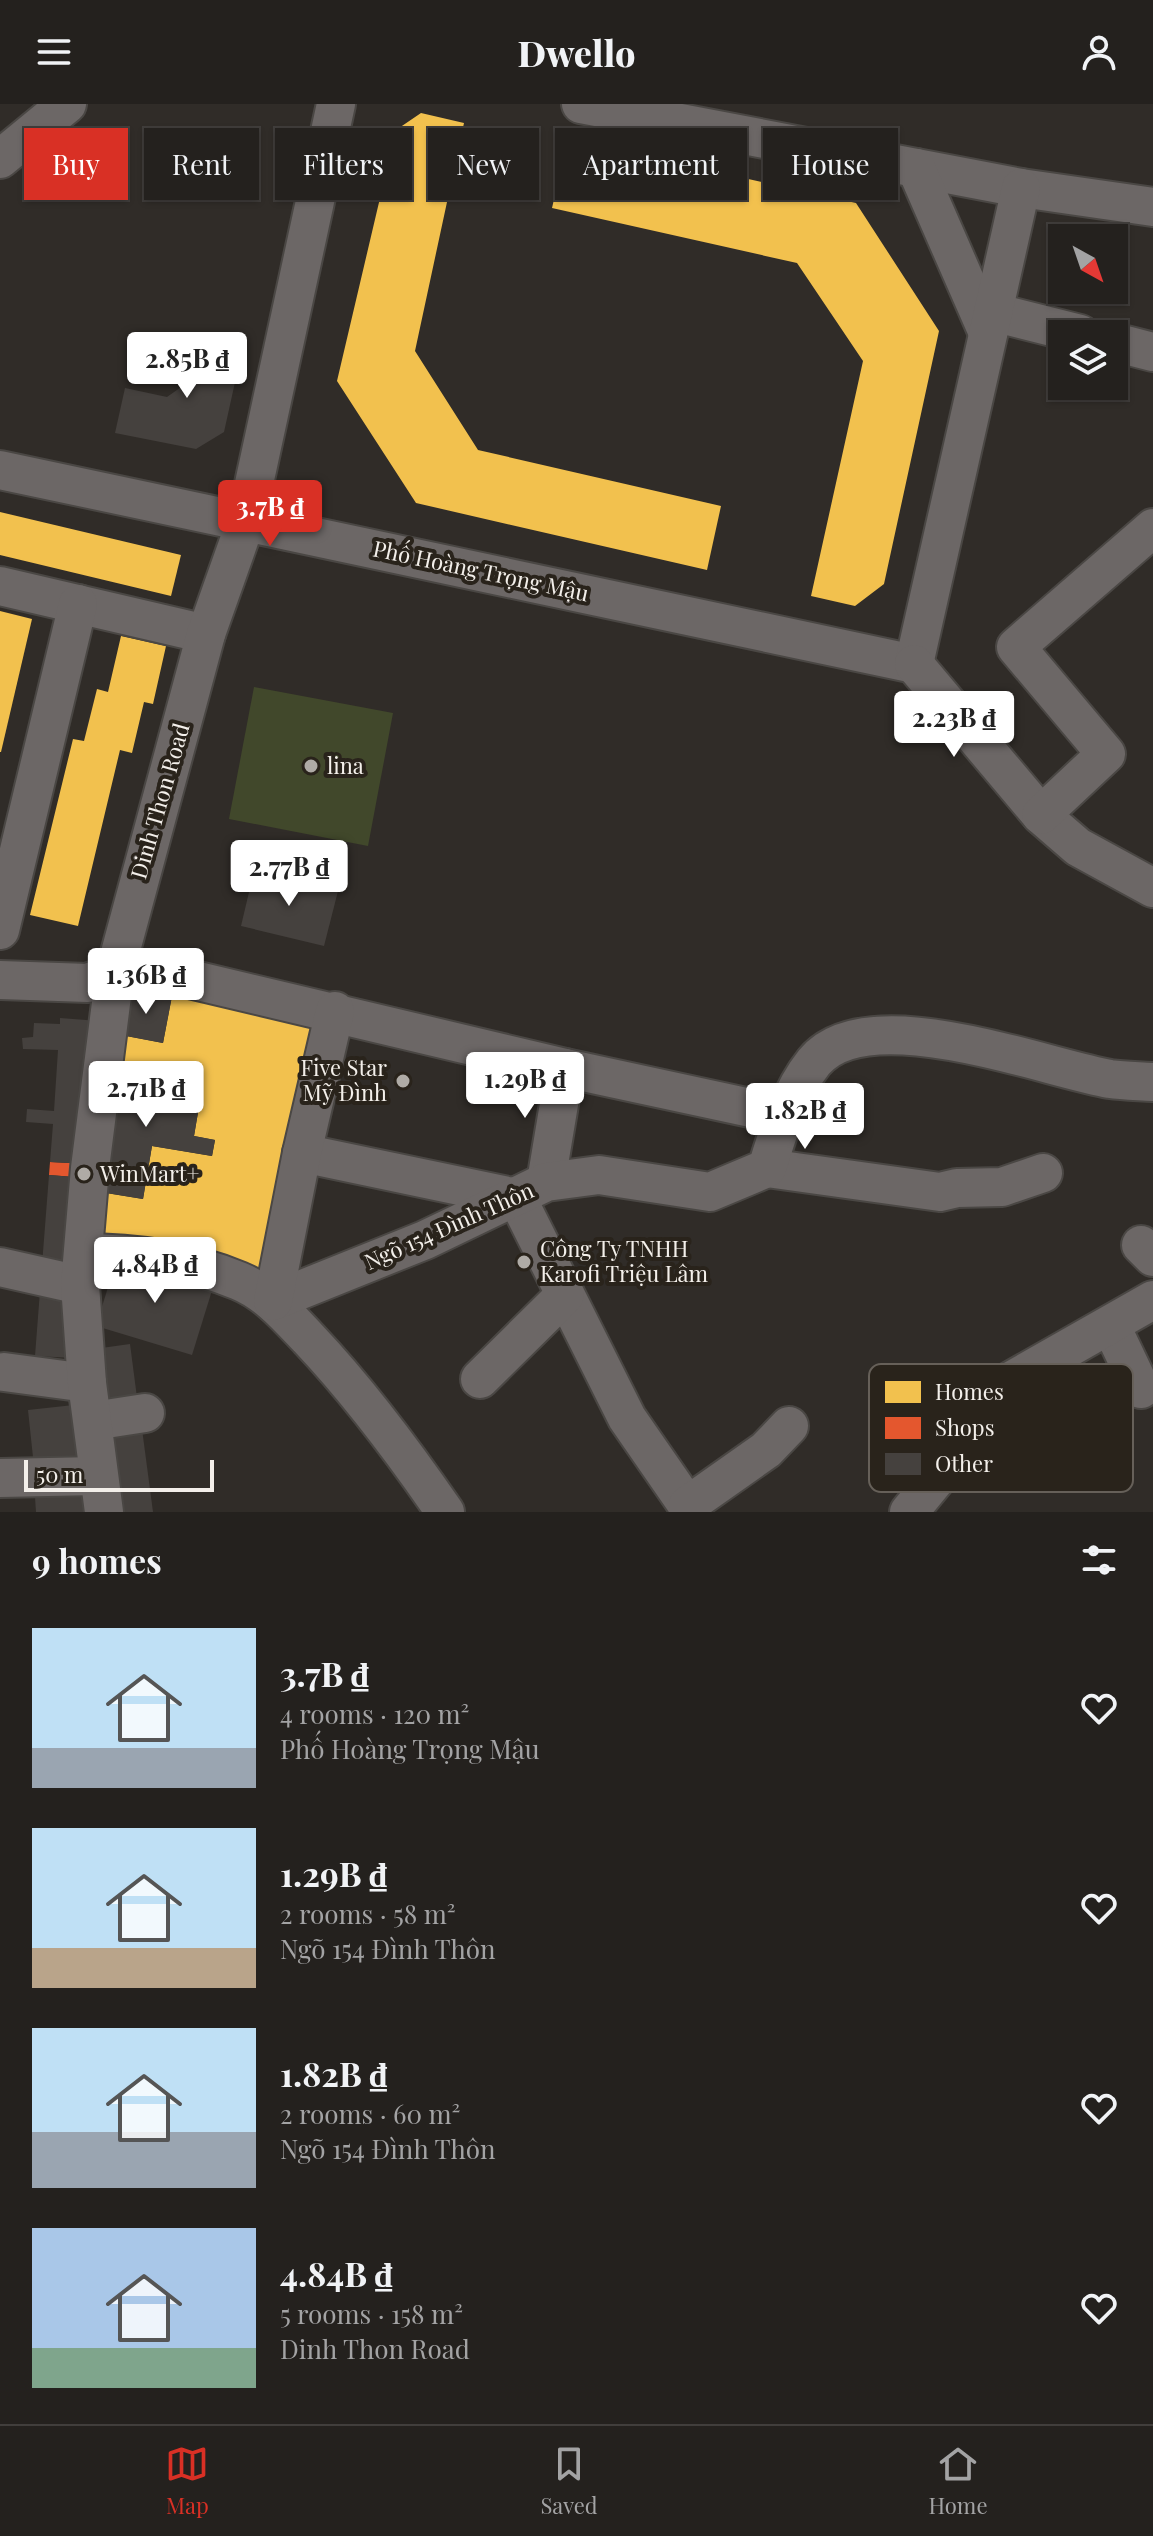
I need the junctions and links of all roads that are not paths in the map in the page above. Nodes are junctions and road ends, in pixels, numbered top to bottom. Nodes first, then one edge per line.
1 (67, 104) edge
2 (336, 104) edge
3 (581, 104) edge
4 (747, 119) edge
5 (0, 159) edge
6 (916, 168) junction
7 (1021, 188) junction
8 (1153, 207) edge
9 (990, 322) junction
10 (1048, 330) edge
11 (1128, 346) edge
12 (1153, 352) edge
13 (0, 470) edge
14 (246, 521) junction
15 (1153, 528) edge
16 (0, 586) edge
17 (78, 604) junction
18 (206, 634) junction
19 (914, 664) junction
20 (1041, 815) junction
21 (1153, 888) edge
22 (0, 930) edge
23 (115, 972) junction
24 (0, 980) edge
25 (335, 1011) junction
26 (565, 1068) junction
27 (1153, 1082) edge
28 (783, 1115) junction
29 (302, 1153) junction
30 (767, 1168) junction
31 (1043, 1173) dead end
32 (532, 1190) junction
33 (0, 1267) edge
34 (82, 1269) junction
35 (565, 1295) junction
36 (1153, 1300) edge
37 (273, 1301) junction
38 (1111, 1326) junction
39 (1043, 1364) edge
40 (1129, 1364) edge
41 (4, 1372) dead end
42 (1133, 1372) edge
43 (480, 1379) dead end
44 (87, 1383) junction
45 (1141, 1389) dead end
46 (145, 1413) dead end
47 (93, 1421) junction
48 (789, 1426) dead end
49 (0, 1478) edge
50 (925, 1492) edge
51 (101, 1494) edge
52 (690, 1508) edge
53 (445, 1512) edge
54 (909, 1512) edge

1 - 5 street
2 - 14 street, Dinh Thon Road
3 - 4 street
4 - 6 street
6 - 7 street
6 - 9 street
7 - 8 street
7 - 9 street
9 - 10 street
9 - 19 street
11 - 12 street
13 - 14 street, Phố Hoàng Trọng Mậu
14 - 18 street, Dinh Thon Road
14 - 19 street, Phố Hoàng Trọng Mậu
15 - 20 street
16 - 17 street
17 - 18 street
17 - 22 street
18 - 23 street, Dinh Thon Road
19 - 20 street
20 - 21 street
23 - 24 street
23 - 25 street
23 - 34 street, Dinh Thon Road
25 - 26 street
25 - 29 street
26 - 28 street
26 - 32 street
27 - 28 street
28 - 30 street
29 - 32 street
29 - 37 street
30 - 31 street
30 - 32 street, Ngõ 154 Đình Thôn
32 - 35 street
32 - 37 street, Ngõ 154 Đình Thôn
33 - 34 street
34 - 37 street
34 - 44 street, Dinh Thon Road
35 - 43 street
35 - 52 street
36 - 38 street
37 - 53 street
38 - 39 street
38 - 40 street
41 - 44 street
42 - 45 street
44 - 47 street, Dinh Thon Road
46 - 47 street
47 - 51 street, Dinh Thon Road
48 - 52 street
49 - 51 street
50 - 54 street

